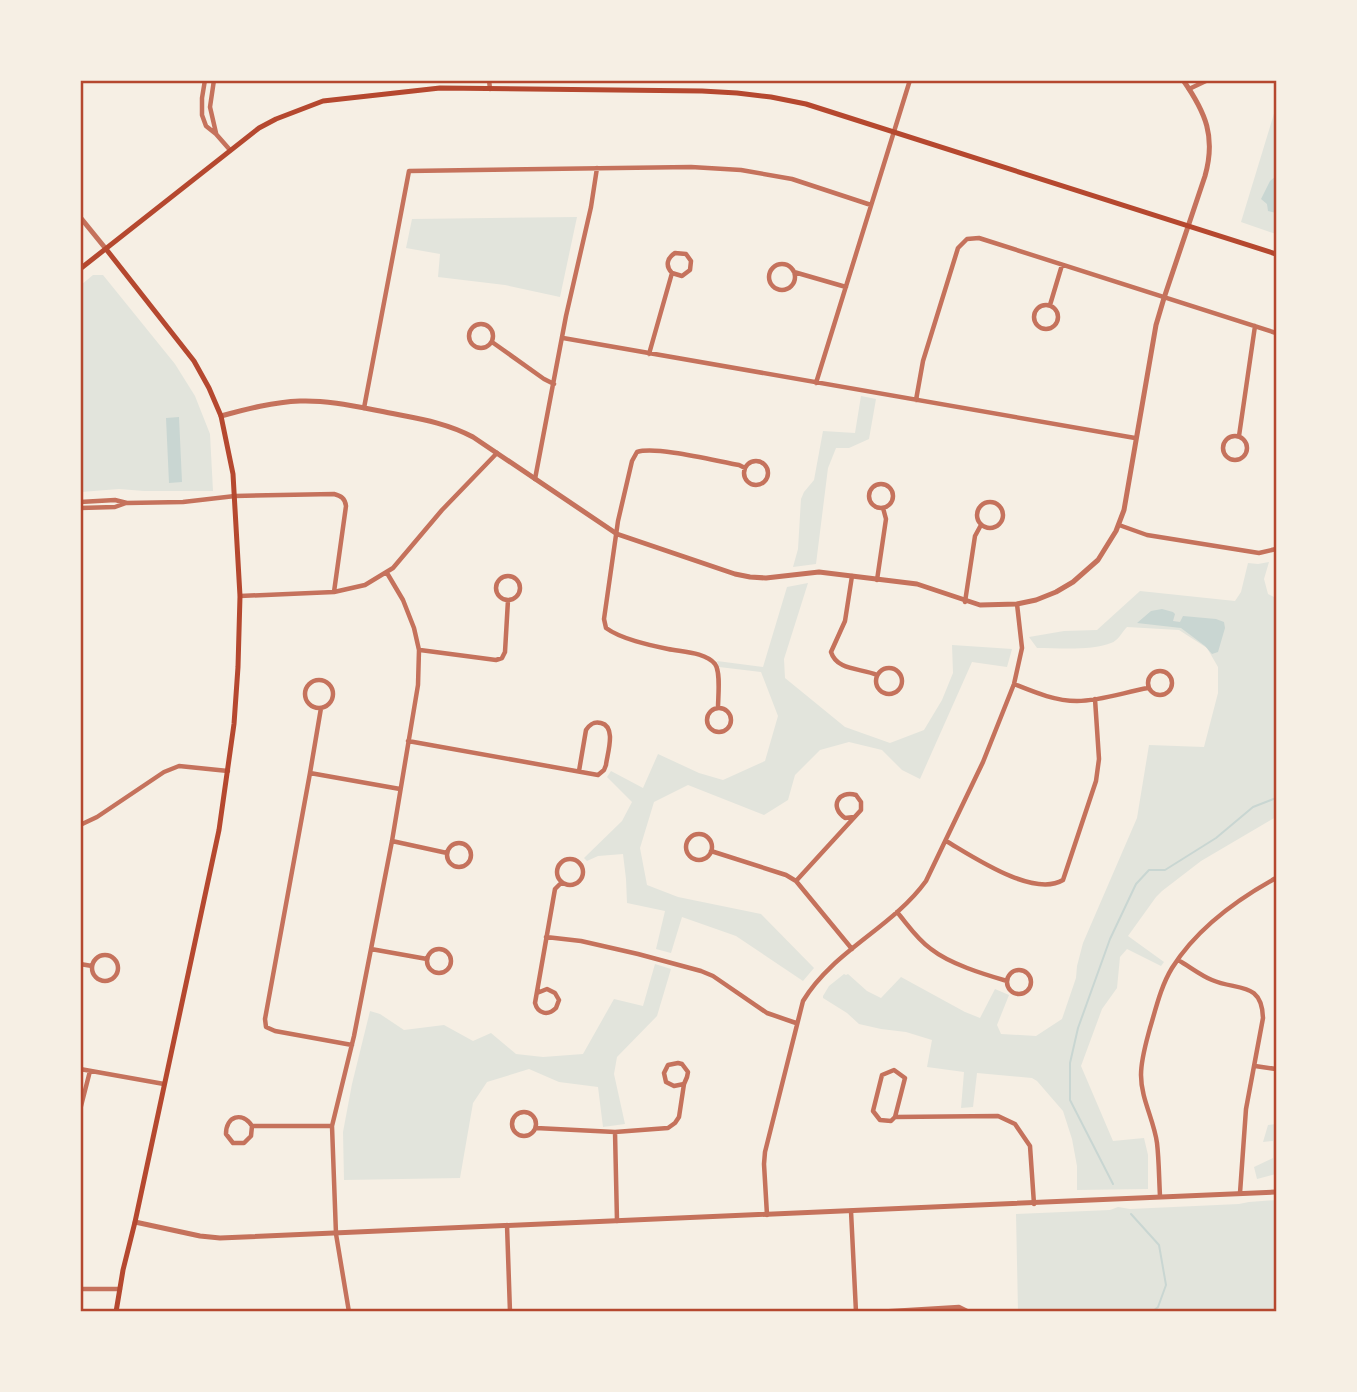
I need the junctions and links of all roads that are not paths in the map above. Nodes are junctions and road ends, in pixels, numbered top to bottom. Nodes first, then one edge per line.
1 (205, 80) edge
2 (214, 80) edge
3 (489, 80) edge
4 (910, 80) edge
5 (1183, 80) edge
6 (1209, 80) edge
7 (490, 89) junction
8 (1189, 89) junction
9 (894, 131) junction
10 (216, 134) junction
11 (230, 150) junction
12 (597, 168) junction
13 (871, 205) junction
14 (80, 217) edge
15 (1189, 226) junction
16 (106, 248) junction
17 (1276, 254) edge
18 (1062, 265) junction
19 (80, 269) edge
20 (794, 272) junction
21 (672, 273) junction
22 (846, 287) junction
23 (1164, 298) junction
24 (1050, 305) junction
25 (1255, 326) junction
26 (1276, 333) edge
27 (563, 338) junction
28 (492, 342) junction
29 (649, 354) junction
30 (816, 383) junction
31 (554, 384) junction
32 (916, 400) junction
33 (364, 408) junction
34 (221, 416) junction
35 (1239, 436) junction
36 (1135, 438) junction
37 (497, 453) junction
38 (745, 468) junction
39 (535, 480) junction
40 (235, 496) junction
41 (80, 502) edge
42 (127, 503) junction
43 (80, 508) edge
44 (883, 508) junction
45 (1119, 524) junction
46 (981, 525) junction
47 (617, 534) junction
48 (1276, 549) edge
49 (387, 573) junction
50 (852, 576) junction
51 (877, 580) junction
52 (334, 592) junction
53 (240, 596) junction
54 (508, 600) junction
55 (965, 601) junction
56 (1017, 604) junction
57 (419, 650) junction
58 (877, 675) junction
59 (1014, 684) junction
60 (1148, 688) junction
61 (1095, 699) junction
62 (321, 708) junction
63 (718, 708) junction
64 (408, 741) junction
65 (228, 771) junction
66 (579, 771) junction
67 (310, 773) junction
68 (400, 789) junction
69 (854, 817) junction
70 (80, 824) edge
71 (392, 841) junction
72 (946, 841) junction
73 (711, 851) junction
74 (447, 853) junction
75 (1276, 878) edge
76 (796, 881) junction
77 (562, 882) junction
78 (897, 912) junction
79 (546, 937) junction
80 (371, 949) junction
81 (852, 949) junction
82 (427, 959) junction
83 (1178, 960) junction
84 (80, 964) edge
85 (92, 966) junction
86 (1007, 981) junction
87 (537, 993) junction
88 (796, 1023) junction
89 (352, 1045) junction
90 (1255, 1066) junction
91 (80, 1069) edge
92 (1276, 1069) edge
93 (90, 1071) junction
94 (684, 1083) junction
95 (164, 1084) junction
96 (80, 1110) edge
97 (895, 1117) junction
98 (252, 1126) junction
99 (332, 1126) junction
100 (536, 1128) junction
101 (615, 1132) junction
102 (1276, 1192) edge
103 (1240, 1193) junction
104 (1160, 1196) junction
105 (1034, 1204) junction
106 (851, 1211) junction
107 (767, 1215) junction
108 (617, 1221) junction
109 (135, 1222) junction
110 (507, 1225) junction
111 (336, 1234) junction
112 (80, 1289) edge
113 (120, 1289) junction
114 (116, 1311) edge
115 (349, 1311) edge
116 (510, 1311) edge
117 (856, 1311) edge
118 (876, 1311) edge
119 (969, 1311) edge

1 - 10 street
2 - 10 street
3 - 7 street
4 - 9 street
5 - 8 street
6 - 8 street
7 - 9 main road
7 - 11 main road
8 - 15 street
9 - 13 street
9 - 15 main road
10 - 11 street
11 - 16 main road
12 - 13 street
12 - 27 street
12 - 33 street
13 - 22 street
14 - 16 street
15 - 17 main road
15 - 23 street
16 - 19 main road
16 - 34 main road
18 - 23 street
18 - 24 street
18 - 32 street
20 - 20 street
20 - 22 street
21 - 21 street
21 - 29 street
22 - 30 street
23 - 25 street
23 - 36 street
24 - 24 street
25 - 26 street
25 - 35 street
27 - 29 street
27 - 31 street
28 - 28 street
28 - 31 street
29 - 30 street
30 - 32 street
31 - 39 street
32 - 36 street
33 - 34 street
33 - 37 street
34 - 40 main road
35 - 35 street
36 - 45 street
37 - 39 street
37 - 49 street
38 - 38 street
38 - 47 street
39 - 47 street
40 - 42 street
40 - 52 street
40 - 53 main road
41 - 42 street
42 - 43 street
44 - 44 street
44 - 51 street
45 - 48 street
45 - 56 street
46 - 46 street
46 - 55 street
47 - 50 street
47 - 63 street
49 - 52 street
49 - 57 street
50 - 51 street
50 - 58 street
51 - 55 street
52 - 53 street
53 - 65 main road
54 - 54 street
54 - 57 street
55 - 56 street
56 - 59 street
57 - 64 street
58 - 58 street
59 - 61 street
59 - 72 street
60 - 60 street
60 - 61 street
61 - 72 street
62 - 62 street
62 - 67 street
63 - 63 street
64 - 66 street
64 - 68 street
65 - 70 street
65 - 95 main road
66 - 66 street
67 - 68 street
67 - 89 street
68 - 71 street
69 - 69 street
69 - 76 street
71 - 74 street
71 - 80 street
72 - 78 street
73 - 73 street
73 - 76 street
74 - 74 street
75 - 83 street
76 - 81 street
77 - 77 street
77 - 79 street
78 - 81 street
78 - 86 street
79 - 87 street
79 - 88 street
80 - 82 street
80 - 89 street
81 - 88 street
82 - 82 street
83 - 90 street
83 - 104 street
84 - 85 street
85 - 85 street
86 - 86 street
87 - 87 street
88 - 107 street
89 - 99 street
90 - 92 street
90 - 103 street
91 - 93 street
93 - 95 street
93 - 96 street
94 - 94 street
94 - 101 street
95 - 109 main road
97 - 97 street
97 - 105 street
98 - 98 street
98 - 99 street
99 - 111 street
100 - 100 street
100 - 101 street
101 - 108 street
102 - 103 street
103 - 104 street
104 - 105 street
105 - 106 street
106 - 107 street
106 - 117 street
107 - 108 street
108 - 110 street
109 - 111 street
109 - 113 main road
110 - 111 street
110 - 116 street
111 - 115 street
112 - 113 street
113 - 114 main road
118 - 119 street

